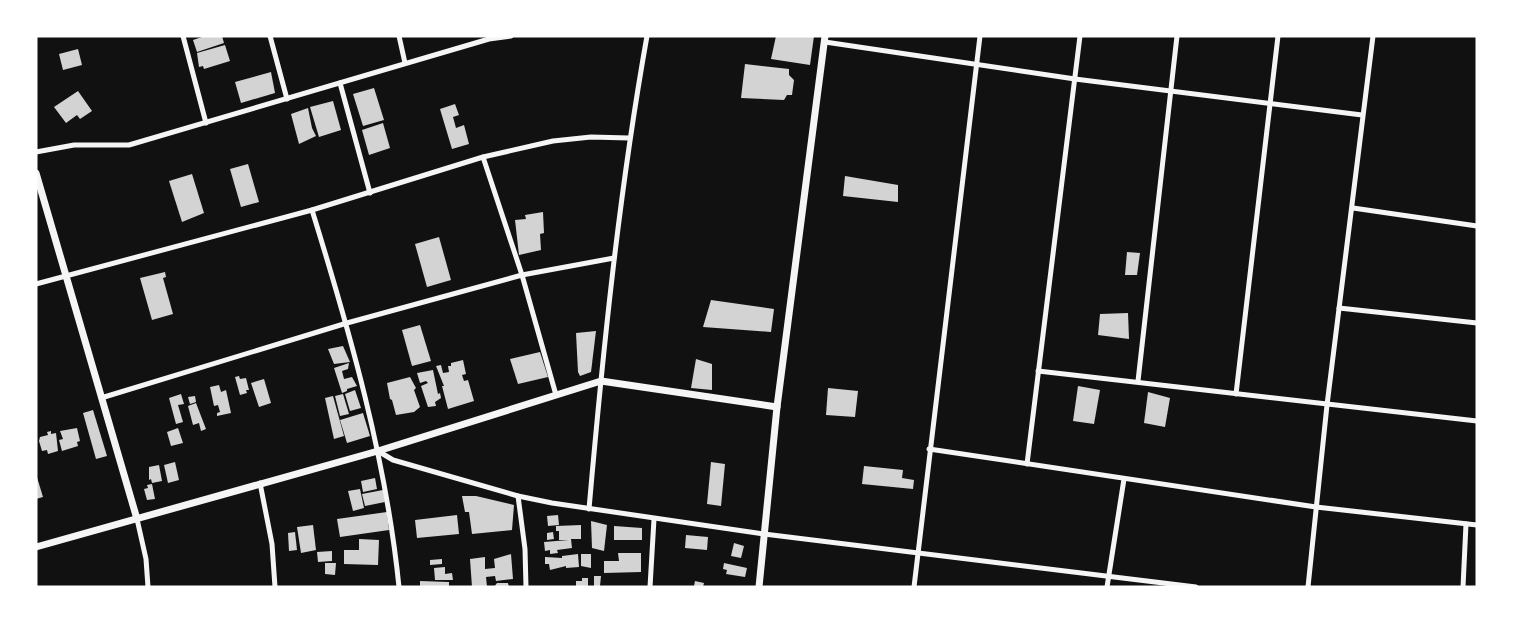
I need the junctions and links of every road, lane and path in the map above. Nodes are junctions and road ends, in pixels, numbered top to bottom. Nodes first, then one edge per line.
1 (183, 36) edge
2 (270, 36) edge
3 (399, 36) edge
4 (511, 36) edge
5 (647, 36) edge
6 (980, 36) edge
7 (1080, 36) edge
8 (1177, 36) edge
9 (1278, 36) edge
10 (1373, 36) edge
11 (489, 37) edge
12 (825, 39) edge
13 (405, 63) junction
14 (977, 65) junction
15 (1075, 79) junction
16 (340, 83) junction
17 (1171, 91) junction
18 (287, 99) junction
19 (1270, 102) junction
20 (1362, 115) junction
21 (206, 123) junction
22 (629, 138) junction
23 (36, 152) edge
24 (484, 158) junction
25 (36, 173) edge
26 (370, 193) junction
27 (1353, 208) junction
28 (312, 210) junction
29 (1477, 226) edge
30 (614, 258) junction
31 (522, 275) junction
32 (67, 277) junction
33 (36, 284) edge
34 (1339, 308) junction
35 (347, 323) junction
36 (1477, 323) edge
37 (1038, 371) junction
38 (601, 381) junction
39 (1138, 381) junction
40 (1236, 394) junction
41 (556, 395) junction
42 (101, 398) junction
43 (1328, 405) junction
44 (777, 407) junction
45 (1477, 421) edge
46 (929, 449) junction
47 (378, 451) junction
48 (1027, 464) junction
49 (1124, 478) junction
50 (260, 483) junction
51 (518, 496) junction
52 (1316, 507) junction
53 (589, 509) junction
54 (654, 518) junction
55 (137, 519) junction
56 (1466, 524) junction
57 (1477, 525) edge
58 (764, 534) junction
59 (36, 547) edge
60 (919, 551) junction
61 (1109, 576) junction
62 (148, 587) edge
63 (275, 587) edge
64 (399, 587) edge
65 (526, 587) edge
66 (650, 587) edge
67 (758, 587) edge
68 (914, 587) edge
69 (1108, 587) edge
70 (1196, 587) edge
71 (1308, 587) edge
72 (1462, 587) edge

1 - 21 street
2 - 18 street
3 - 13 street
4 - 11 street
5 - 22 street
6 - 14 street
7 - 15 street
8 - 17 street
9 - 19 street
10 - 20 street
11 - 13 street
12 - 14 street
12 - 44 street
13 - 16 street
14 - 15 street
14 - 46 street
15 - 17 street
15 - 37 street
16 - 18 street
16 - 26 street
17 - 19 street
17 - 39 street
18 - 21 street
19 - 20 street
19 - 40 street
20 - 27 street
21 - 23 street
22 - 24 street
22 - 30 street
24 - 26 street
24 - 31 street
25 - 32 street
26 - 28 street
27 - 29 street
27 - 34 street
28 - 32 street
28 - 35 street
30 - 31 street
30 - 38 street
31 - 35 street
31 - 41 street
32 - 33 street
32 - 42 street
34 - 36 street
34 - 43 street
35 - 42 street
35 - 47 street
37 - 39 street
37 - 48 street
38 - 41 street
38 - 44 street
38 - 53 street
39 - 40 street
40 - 43 street
41 - 47 street
42 - 55 street
43 - 45 street
43 - 52 street
44 - 58 street
46 - 48 street
46 - 60 street
47 - 50 street
47 - 51 street
47 - 64 street
48 - 49 street
49 - 52 street
49 - 61 street
50 - 55 street
50 - 63 street
51 - 53 street
51 - 65 street
52 - 56 street
52 - 71 street
53 - 54 street
54 - 58 street
54 - 66 street
55 - 59 street
55 - 62 street
56 - 57 street
56 - 72 street
58 - 60 street
58 - 67 street
60 - 61 street
60 - 68 street
61 - 69 street
61 - 70 street

